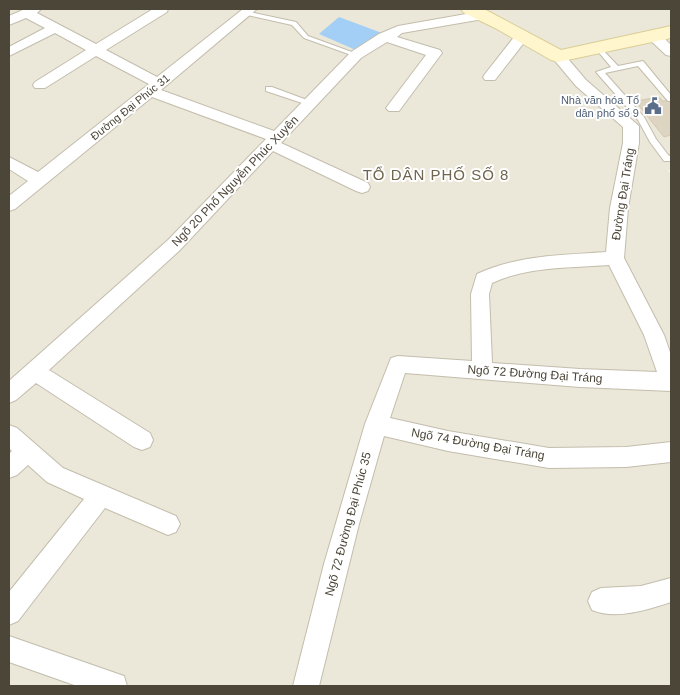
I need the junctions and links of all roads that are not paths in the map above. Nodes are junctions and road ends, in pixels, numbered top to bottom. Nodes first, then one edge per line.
1 (162, 9) edge
2 (243, 10) edge
3 (31, 11) edge
4 (477, 12) edge
5 (9, 21) edge
6 (55, 28) junction
7 (663, 34) edge
8 (523, 35) junction
9 (384, 37) junction
10 (598, 48) junction
11 (96, 50) junction
12 (9, 52) edge
13 (671, 52) edge
14 (356, 55) junction
15 (558, 56) junction
16 (616, 68) junction
17 (490, 77) dead end
18 (40, 85) dead end
19 (155, 87) junction
20 (269, 89) dead end
21 (621, 95) junction
22 (671, 99) edge
23 (604, 102) junction
24 (311, 103) junction
25 (394, 108) dead end
26 (274, 141) junction
27 (671, 158) edge
28 (9, 162) edge
29 (40, 181) junction
30 (362, 187) dead end
31 (9, 205) edge
32 (615, 258) junction
33 (398, 364) joint
34 (482, 370) junction
35 (34, 372) junction
36 (671, 381) edge
37 (9, 394) edge
38 (376, 424) junction
39 (9, 435) edge
40 (142, 440) dead end
41 (27, 451) junction
42 (671, 452) edge
43 (9, 468) edge
44 (101, 495) junction
45 (168, 524) dead end
46 (671, 590) edge
47 (601, 601) dead end
48 (9, 612) edge
49 (9, 648) edge
50 (114, 686) edge
51 (306, 686) edge

1 - 11 street
2 - 14 lane
2 - 19 street, Đường Đại Phúc 31
3 - 5 street
3 - 6 street
4 - 8 street
4 - 9 street, Ngõ 20 Phố Nguyễn Phúc Xuyên
6 - 11 street
6 - 12 street
7 - 10 street
7 - 13 street
8 - 15 street
8 - 17 street
9 - 14 street, Ngõ 20 Phố Nguyễn Phúc Xuyên
9 - 25 street
10 - 15 street
10 - 16 lane
11 - 18 street
11 - 19 street
14 - 24 street, Ngõ 20 Phố Nguyễn Phúc Xuyên
15 - 23 street, Đường Đại Tráng
16 - 21 lane
16 - 22 lane
19 - 26 street
19 - 29 street, Đường Đại Phúc 31
20 - 24 lane
21 - 23 lane
21 - 27 lane
23 - 32 street, Đường Đại Tráng
24 - 26 street, Ngõ 20 Phố Nguyễn Phúc Xuyên
26 - 30 street
26 - 35 street, Ngõ 20 Phố Nguyễn Phúc Xuyên
28 - 29 street
29 - 31 street, Đường Đại Phúc 31
32 - 34 street
32 - 36 street, Đường Đại Tráng
33 - 34 street, Ngõ 72 Đường Đại Tráng
33 - 38 street, Ngõ 72 Đường Đại Phúc 35
34 - 36 street, Ngõ 72 Đường Đại Tráng
35 - 37 street, Ngõ 20 Phố Nguyễn Phúc Xuyên
35 - 40 street
38 - 42 street, Ngõ 74 Đường Đại Tráng
38 - 51 street, Ngõ 72 Đường Đại Phúc 35
39 - 41 street
41 - 43 street
41 - 44 street
44 - 45 street
44 - 48 street
46 - 47 street
49 - 50 street

